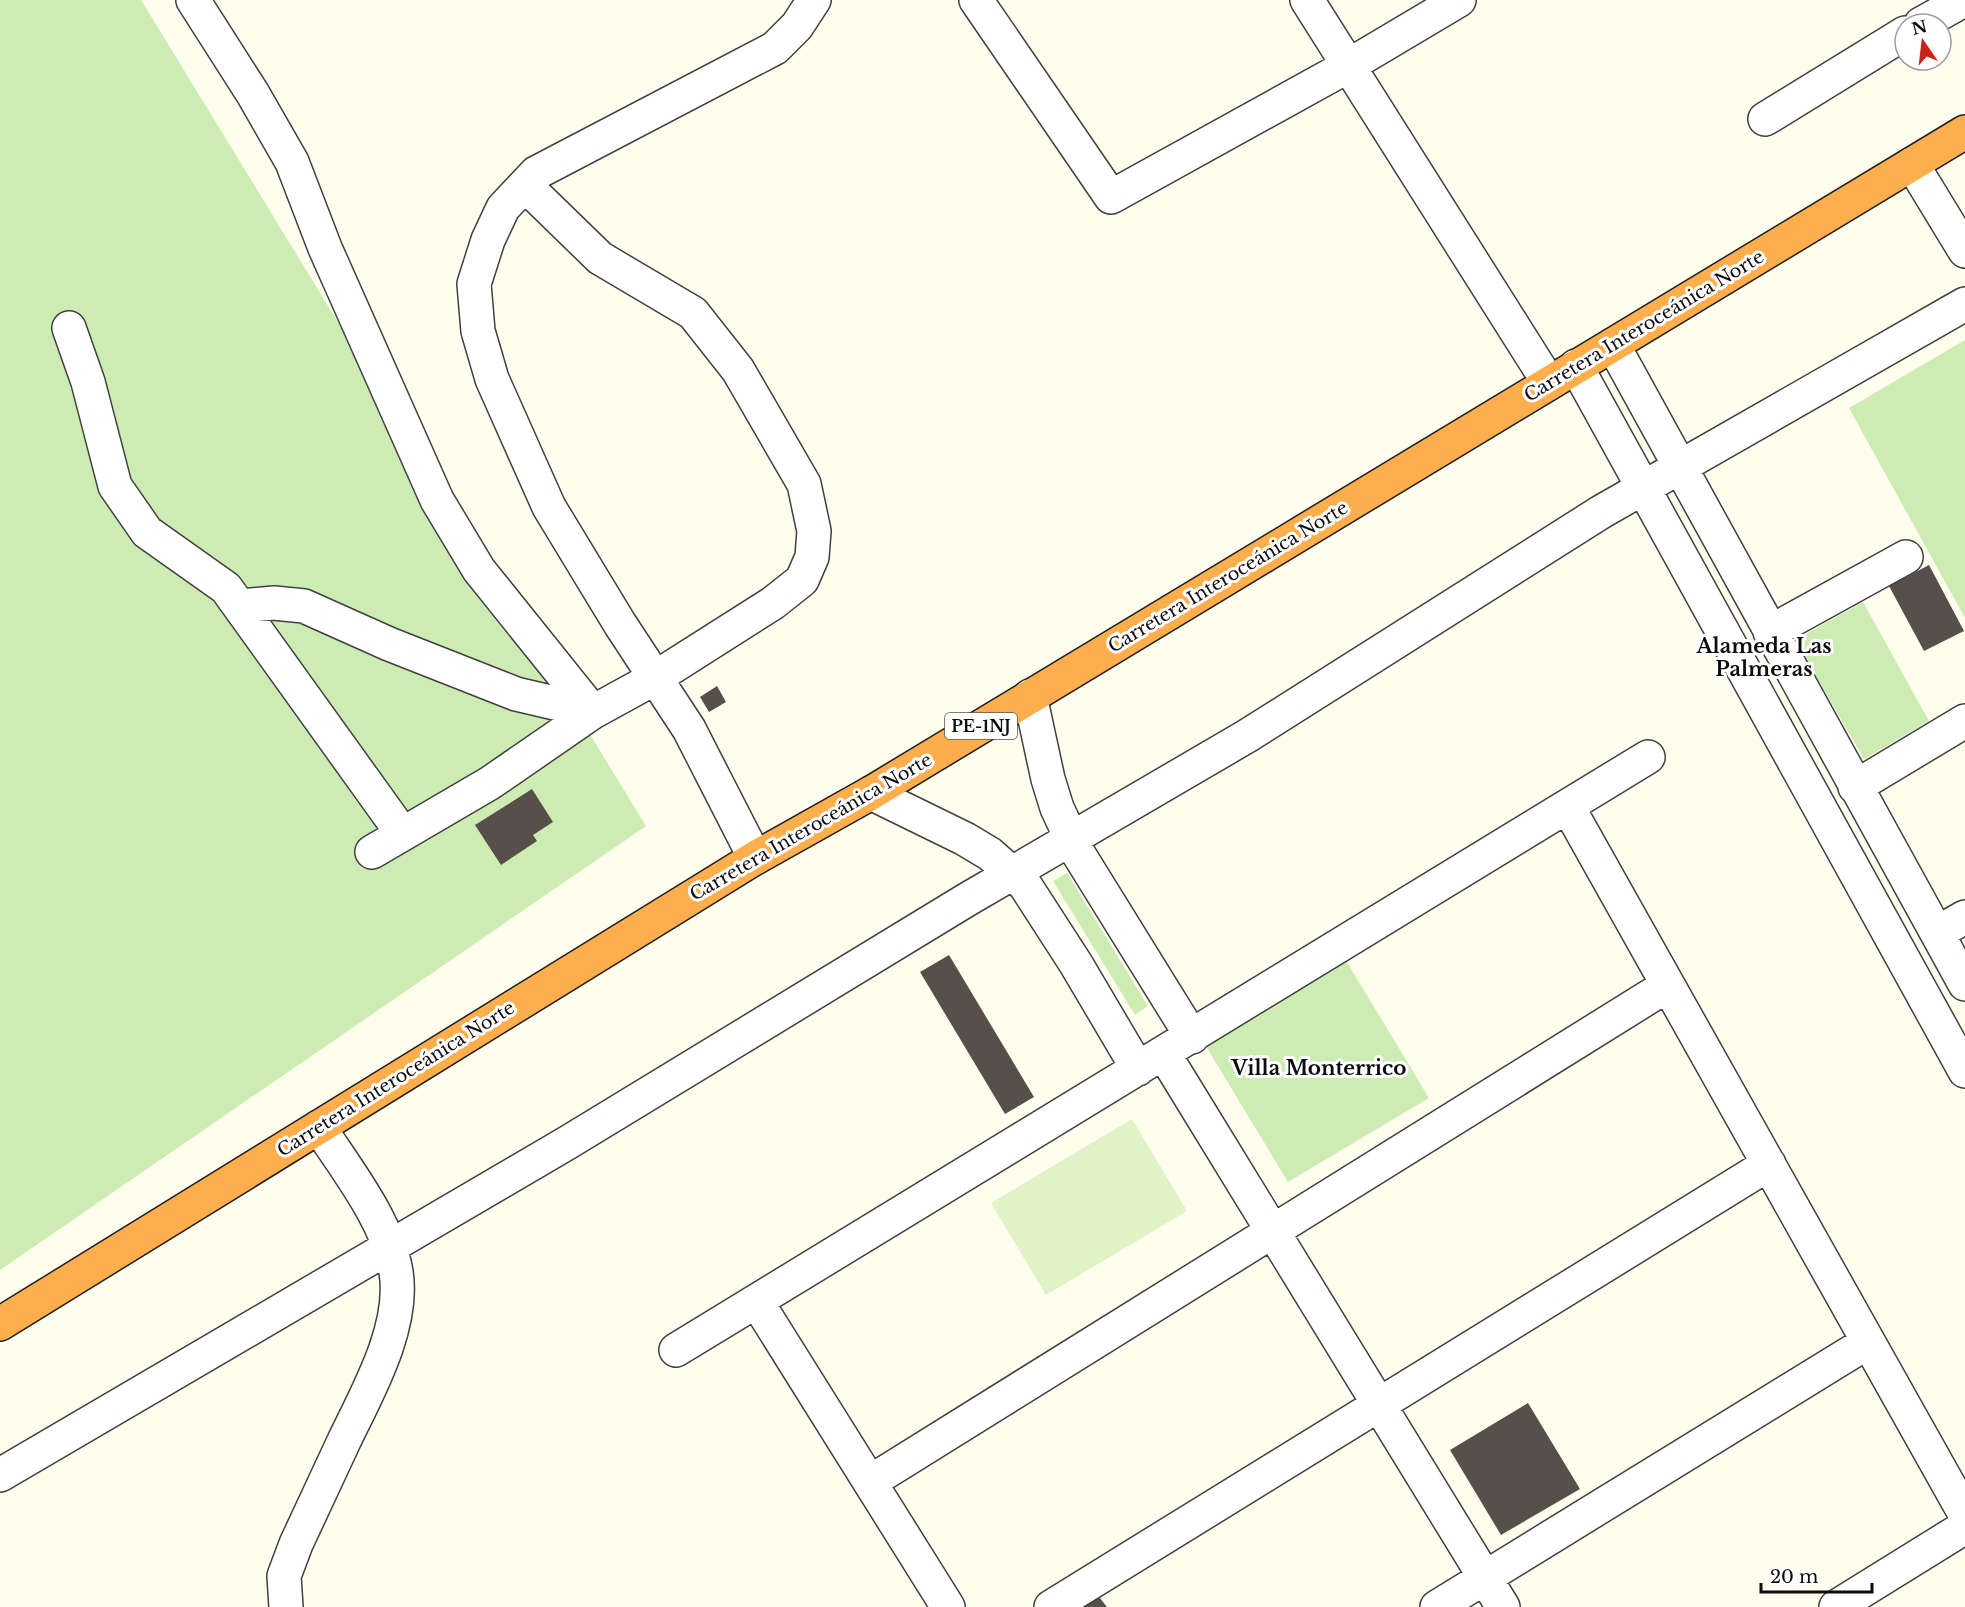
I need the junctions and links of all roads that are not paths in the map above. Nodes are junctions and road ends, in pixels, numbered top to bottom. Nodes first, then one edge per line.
1 (193, 0) edge
2 (814, 0) edge
3 (976, 0) edge
4 (1307, 0) edge
5 (1459, 0) edge
6 (1964, 0) edge
7 (1942, 12) edge
8 (1893, 40) edge
9 (1348, 66) junction
10 (1765, 119) dead end
11 (1965, 132) edge
12 (1912, 164) junction
13 (525, 185) junction
14 (1965, 251) edge
15 (1965, 304) edge
16 (69, 328) dead end
17 (1613, 345) junction
18 (1576, 366) junction
19 (1549, 383) junction
20 (1679, 467) junction
21 (1643, 488) junction
22 (1906, 557) dead end
23 (240, 606) junction
24 (1770, 632) junction
25 (655, 678) junction
26 (1030, 696) junction
27 (593, 711) junction
28 (1965, 721) edge
29 (1648, 757) dead end
30 (1856, 787) junction
31 (871, 794) junction
32 (1568, 807) junction
33 (402, 833) junction
34 (1071, 838) junction
35 (372, 852) dead end
36 (755, 858) junction
37 (1012, 873) junction
38 (1965, 917) edge
39 (1937, 933) junction
40 (1965, 984) edge
41 (1668, 985) junction
42 (1192, 1037) junction
43 (1151, 1062) junction
44 (1965, 1071) edge
45 (319, 1127) junction
46 (1768, 1164) junction
47 (1272, 1232) junction
48 (388, 1247) junction
49 (757, 1302) junction
50 (0, 1324) edge
51 (1868, 1342) junction
52 (676, 1350) dead end
53 (1379, 1405) junction
54 (4, 1464) edge
55 (870, 1482) junction
56 (1965, 1514) edge
57 (1965, 1527) edge
58 (1485, 1578) junction
59 (286, 1607) edge
60 (948, 1607) edge
61 (1051, 1607) edge
62 (1437, 1607) edge
63 (1503, 1607) edge
64 (1836, 1607) edge

1 - 27 street
2 - 13 street
3 - 9 street
4 - 9 street
5 - 9 street
6 - 7 street
8 - 10 street
9 - 19 street
11 - 12 highway, Carretera Interoceánica Norte / PE-1NJ
12 - 14 street
12 - 17 highway, Carretera Interoceánica Norte / PE-1NJ
13 - 25 street
13 - 25 street
15 - 20 street
16 - 23 street
17 - 18 highway, Carretera Interoceánica Norte / PE-1NJ
17 - 20 street
18 - 19 highway, Carretera Interoceánica Norte / PE-1NJ
18 - 21 street
19 - 26 highway, Carretera Interoceánica Norte / PE-1NJ
20 - 21 street
20 - 24 street
21 - 34 street
21 - 44 street
22 - 24 street
23 - 27 street
23 - 33 street
24 - 30 street
25 - 27 street
25 - 36 street
26 - 31 highway, Carretera Interoceánica Norte / PE-1NJ
26 - 34 street
27 - 33 street
28 - 30 street
29 - 32 street
30 - 39 street
31 - 36 highway, Carretera Interoceánica Norte / PE-1NJ
31 - 37 street
32 - 41 street
32 - 42 street
33 - 35 street
34 - 37 street
34 - 42 street
36 - 45 highway, Carretera Interoceánica Norte / PE-1NJ
37 - 43 street
37 - 48 street
38 - 39 street
39 - 40 street
41 - 46 street
41 - 47 street
42 - 43 street
43 - 47 street
43 - 49 street
45 - 48 street
45 - 50 highway, Carretera Interoceánica Norte / PE-1NJ
46 - 51 street
46 - 53 street
47 - 53 street
47 - 55 street
48 - 54 street
48 - 59 street
49 - 52 street
49 - 55 street
51 - 56 street
51 - 58 street
53 - 58 street
53 - 61 street
55 - 60 street
57 - 64 street
58 - 62 street
58 - 63 street

